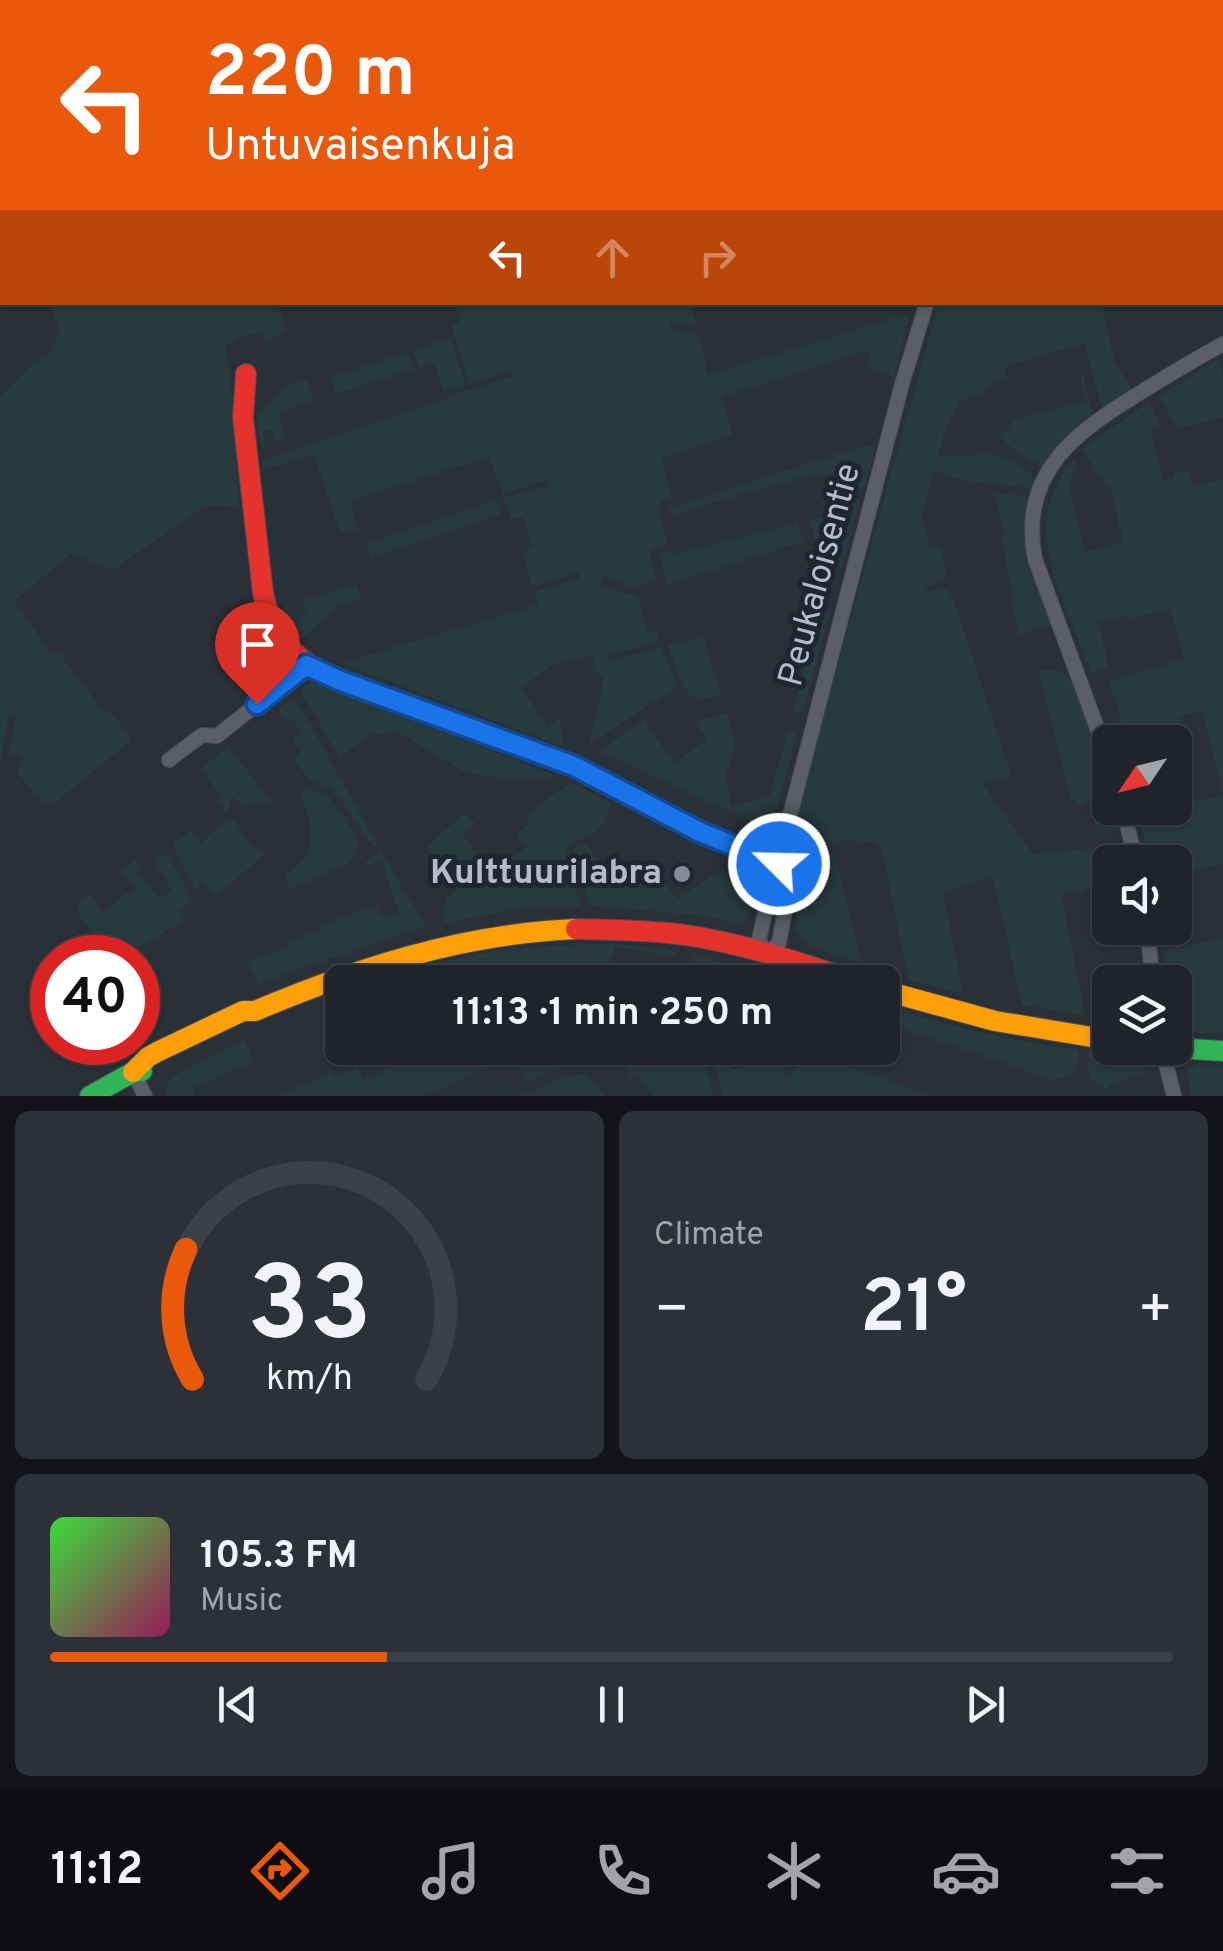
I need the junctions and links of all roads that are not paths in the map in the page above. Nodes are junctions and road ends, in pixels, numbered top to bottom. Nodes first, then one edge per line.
1 (926, 305) edge
2 (1223, 344) edge
3 (246, 374) dead end
4 (306, 665) junction
5 (1096, 725) edge
6 (169, 760) dead end
7 (779, 864) junction
8 (766, 954) junction
9 (803, 965) edge
10 (900, 995) edge
11 (1092, 1037) edge
12 (1192, 1049) edge
13 (1223, 1052) edge
14 (1166, 1065) edge
15 (133, 1072) junction
16 (90, 1096) edge
17 (145, 1096) edge
18 (1174, 1096) edge

1 - 7 street, Peukaloisentie
2 - 5 street
3 - 4 main road
4 - 6 street
4 - 7 main road
7 - 8 street, Peukaloisentie
8 - 9 main road
8 - 15 main road
10 - 11 main road
12 - 13 main road
14 - 18 street
15 - 16 main road
15 - 17 street

